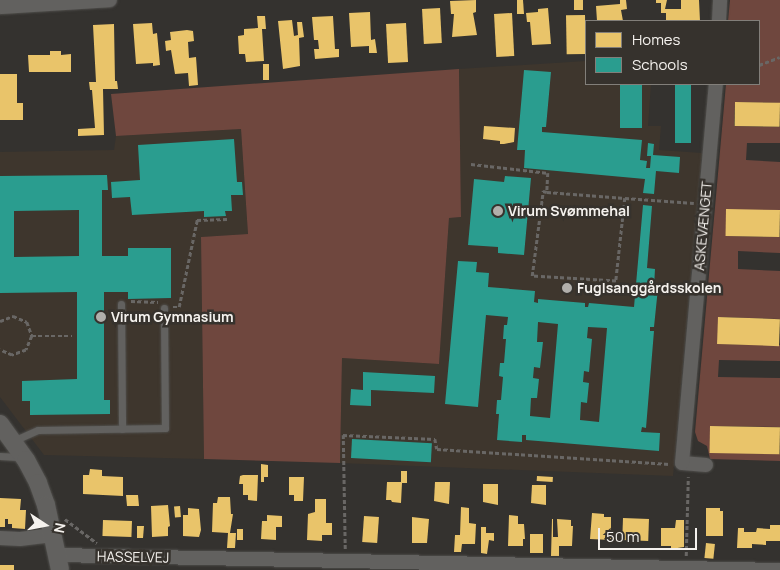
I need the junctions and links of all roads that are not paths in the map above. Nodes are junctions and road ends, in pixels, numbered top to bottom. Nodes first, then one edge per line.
1 (110, 0) edge
2 (720, 0) edge
3 (0, 7) edge
4 (720, 20) edge
5 (716, 85) edge
6 (121, 304) road end
7 (164, 308) road end
8 (0, 424) edge
9 (122, 429) junction
10 (13, 441) junction
11 (0, 456) edge
12 (24, 457) junction
13 (706, 465) dead end
14 (53, 535) junction
15 (0, 538) edge
16 (58, 562) edge
17 (229, 565) edge
18 (343, 565) edge
19 (456, 567) edge
20 (670, 569) edge
21 (780, 570) edge

1 - 3 street
2 - 4 street
5 - 13 street, ASKEVÆNGET
6 - 9 lane
7 - 9 lane
8 - 10 street
9 - 10 lane
10 - 12 street
11 - 12 lane
12 - 14 street
14 - 15 street
14 - 16 street
16 - 17 street, HASSELVEJ
17 - 18 street, HASSELVEJ
18 - 19 street, HASSELVEJ
19 - 20 street, HASSELVEJ
20 - 21 street, HASSELVEJ

